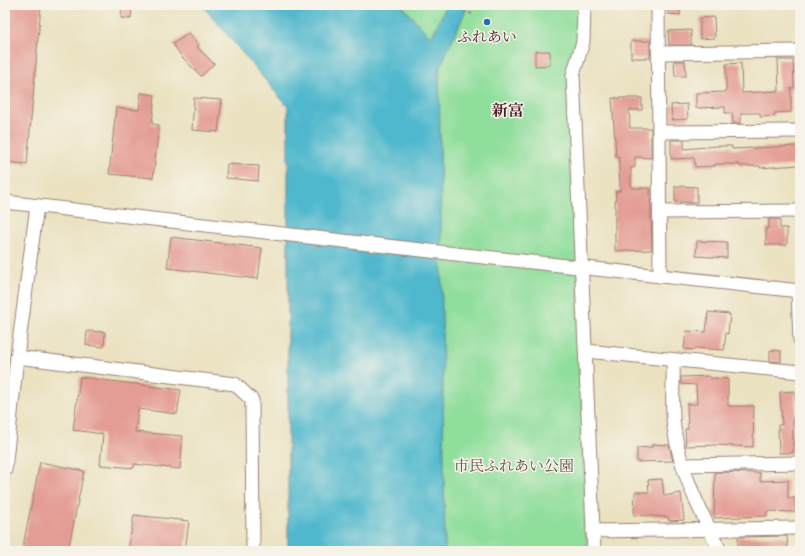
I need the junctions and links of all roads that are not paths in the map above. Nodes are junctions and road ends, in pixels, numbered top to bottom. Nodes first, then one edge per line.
1 (584, 5) edge
2 (658, 5) edge
3 (800, 52) edge
4 (659, 53) junction
5 (800, 131) edge
6 (659, 132) junction
7 (5, 202) edge
8 (37, 206) junction
9 (800, 211) edge
10 (660, 212) junction
11 (582, 268) junction
12 (660, 276) junction
13 (799, 291) edge
14 (800, 340) edge
15 (586, 351) junction
16 (17, 357) junction
17 (673, 361) junction
18 (800, 372) edge
19 (800, 462) edge
20 (683, 464) junction
21 (5, 470) edge
22 (800, 528) edge
23 (710, 530) junction
24 (594, 531) junction
25 (253, 551) edge
26 (594, 551) edge
27 (720, 551) edge

1 - 11 street
2 - 4 street
3 - 4 street
4 - 6 street
5 - 6 street
6 - 10 street
7 - 8 street
8 - 11 street
8 - 16 street
9 - 10 street
10 - 12 street
11 - 12 street
11 - 15 street
12 - 13 street
13 - 14 street
15 - 17 street
15 - 24 street
16 - 21 street
16 - 25 street
17 - 18 street
17 - 20 street
19 - 20 street
20 - 23 street
22 - 23 street
23 - 24 street
23 - 27 street
24 - 26 street

